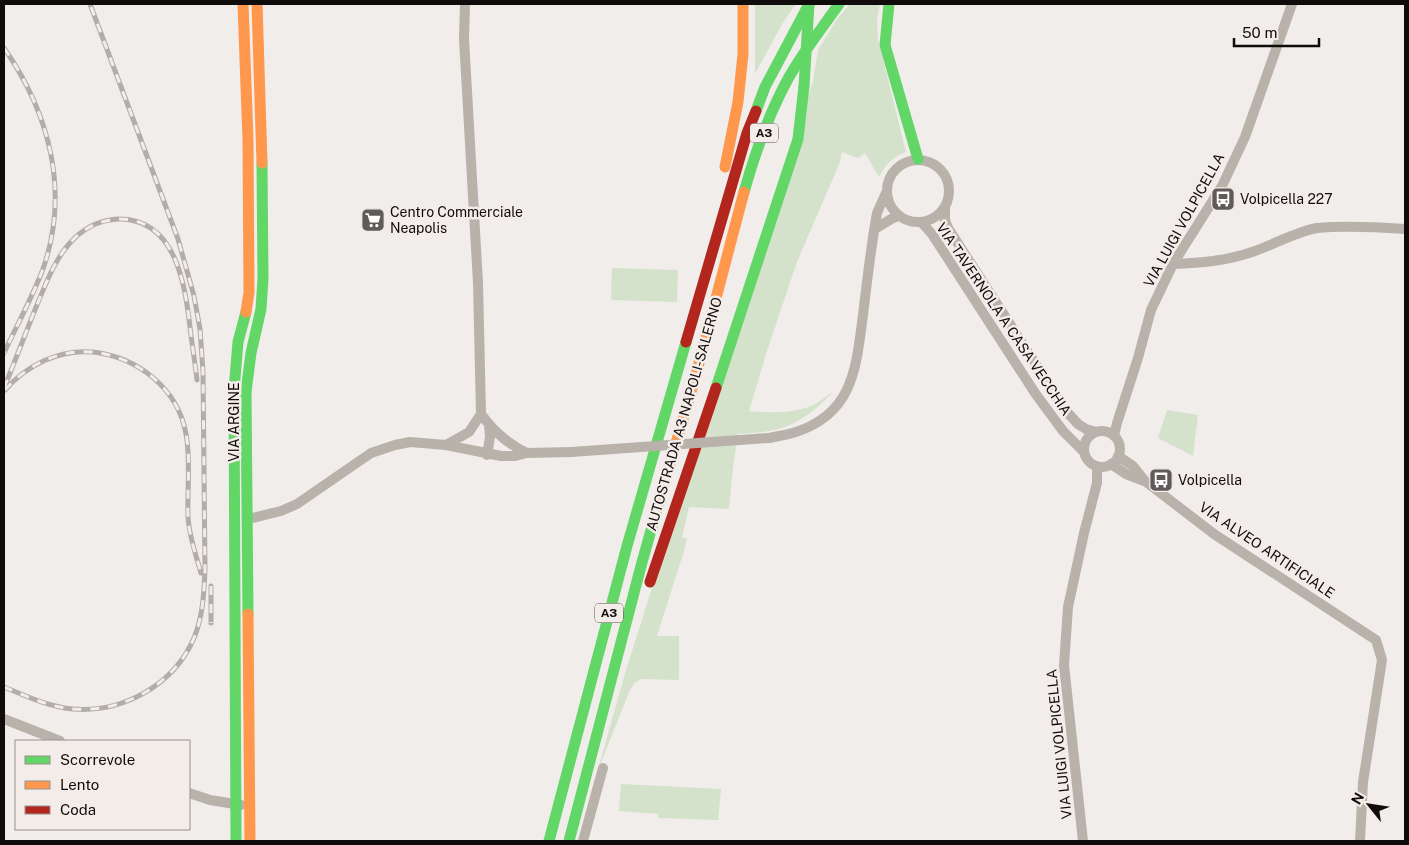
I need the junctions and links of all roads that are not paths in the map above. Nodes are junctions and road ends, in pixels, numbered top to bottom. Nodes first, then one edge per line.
1 (243, 4) edge
2 (257, 4) edge
3 (465, 4) edge
4 (743, 4) edge
5 (809, 4) edge
6 (839, 4) edge
7 (889, 4) edge
8 (1292, 4) edge
9 (918, 159) junction
10 (886, 193) junction
11 (945, 206) junction
12 (898, 216) junction
13 (922, 222) junction
14 (874, 229) junction
15 (1405, 229) edge
16 (1173, 264) junction
17 (673, 385) junction
18 (481, 414) junction
19 (489, 425) junction
20 (1106, 433) junction
21 (446, 445) junction
22 (524, 452) junction
23 (1084, 452) junction
24 (487, 454) junction
25 (1115, 460) junction
26 (1097, 466) junction
27 (248, 519) junction
28 (235, 520) junction
29 (605, 701) junction
30 (4, 719) edge
31 (57, 740) edge
32 (603, 768) dead end
33 (190, 793) edge
34 (236, 804) junction
35 (250, 806) junction
36 (236, 841) edge
37 (250, 841) edge
38 (549, 841) edge
39 (570, 841) edge
40 (583, 841) edge
41 (1083, 841) edge
42 (1360, 841) edge

1 - 28 main road, VIA ARGINE
2 - 27 main road, VIA ARGINE
3 - 18 street
4 - 17 main road
5 - 17 main road, AUTOSTRADA A3 NAPOLI-SALERNO / A3
5 - 29 main road, bridge
6 - 29 main road, AUTOSTRADA A3 NAPOLI-SALERNO / A3
7 - 9 main road
8 - 16 street, VIA LUIGI VOLPICELLA
9 - 10 street
9 - 11 street
10 - 12 street
10 - 14 street
11 - 13 street
11 - 20 street, VIA TAVERNOLA A CASA VECCHIA
12 - 13 street
12 - 14 street
13 - 23 street, VIA TAVERNOLA A CASA VECCHIA
14 - 22 street, bridge
15 - 16 street
16 - 20 street, VIA LUIGI VOLPICELLA
17 - 38 main road, AUTOSTRADA A3 NAPOLI-SALERNO / A3
18 - 19 street
18 - 21 street
19 - 22 street
19 - 24 street
20 - 23 street
20 - 25 street
21 - 24 street
21 - 27 street
22 - 24 street
23 - 26 street
25 - 26 street
25 - 42 street, VIA ALVEO ARTIFICIALE
26 - 41 street, VIA LUIGI VOLPICELLA
27 - 28 main road
27 - 35 main road, VIA ARGINE
28 - 34 main road, VIA ARGINE
29 - 39 main road, AUTOSTRADA A3 NAPOLI-SALERNO / A3
30 - 31 street
32 - 40 street
33 - 34 street
34 - 35 street
34 - 36 main road, VIA ARGINE
35 - 37 main road, VIA ARGINE

